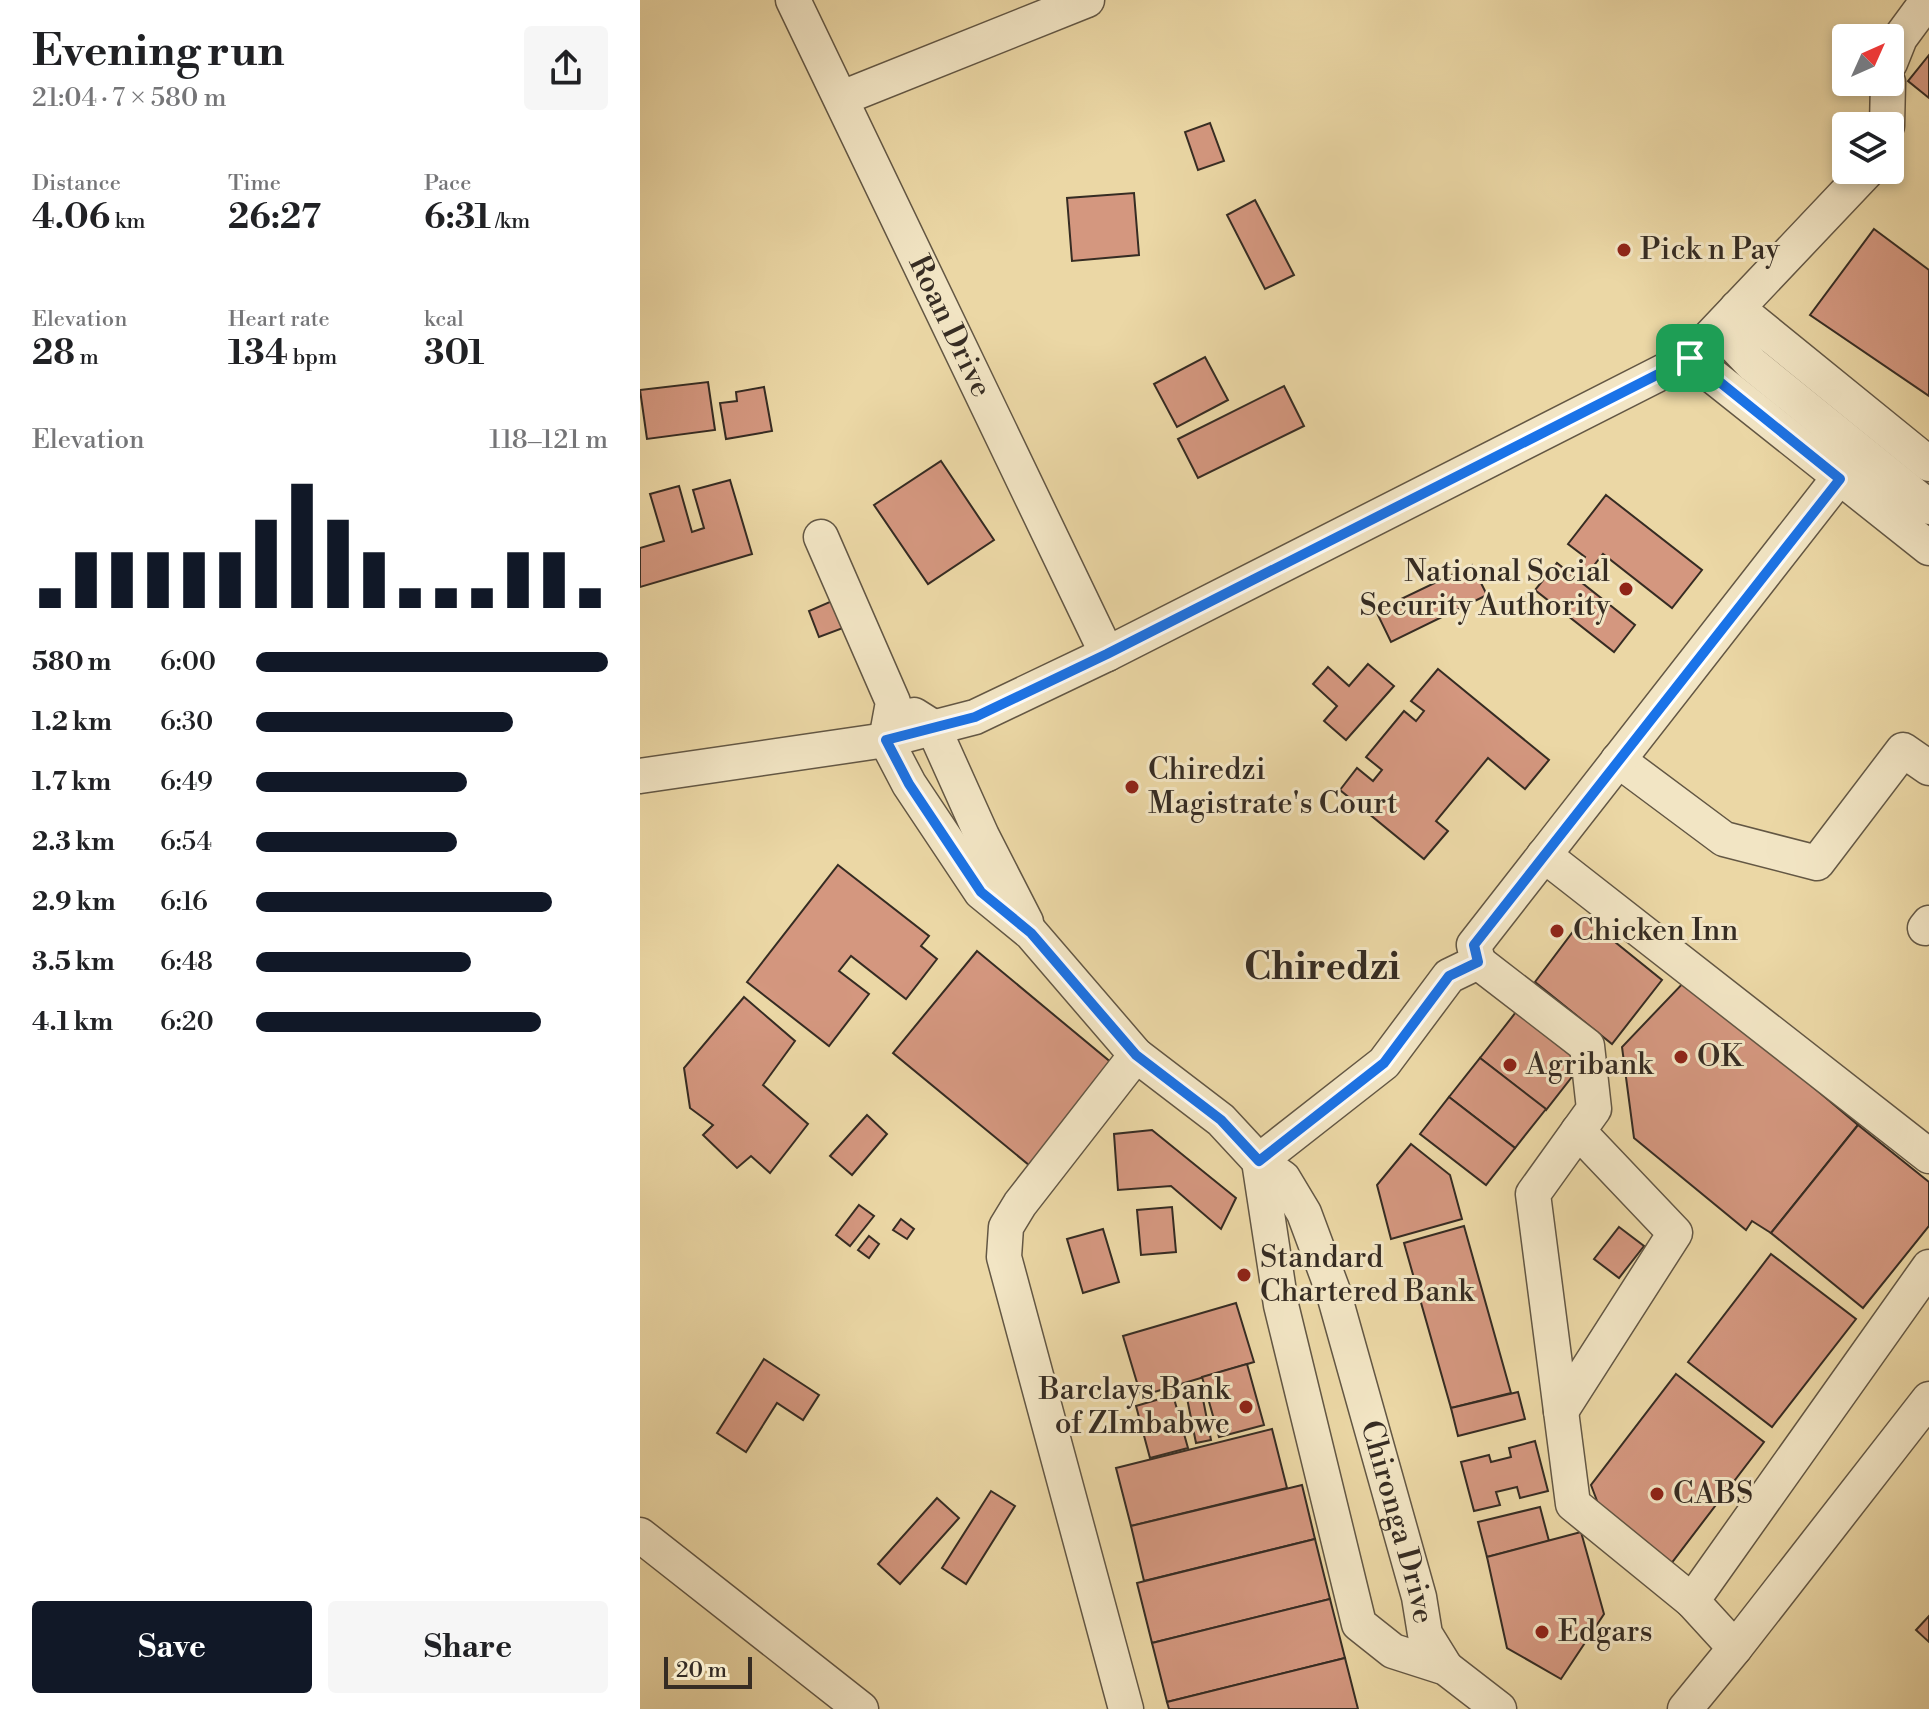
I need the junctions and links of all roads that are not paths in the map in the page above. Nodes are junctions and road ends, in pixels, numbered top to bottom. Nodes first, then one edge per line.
1 (793, 0) edge
2 (1087, 0) edge
3 (1928, 0) edge
4 (1904, 33) edge
5 (842, 98) junction
6 (1855, 184) edge
7 (1728, 318) junction
8 (1690, 358) junction
9 (1929, 464) edge
10 (1850, 465) junction
11 (1929, 507) edge
12 (821, 537) dead end
13 (1929, 548) edge
14 (1107, 654) junction
15 (893, 702) junction
16 (933, 727) junction
17 (886, 740) junction
18 (1618, 760) junction
19 (1929, 768) edge
20 (640, 776) edge
21 (1544, 855) junction
22 (1031, 933) junction
23 (1478, 962) junction
24 (1136, 1055) junction
25 (1578, 1131) junction
26 (1929, 1156) edge
27 (1259, 1161) junction
28 (1929, 1267) edge
29 (1929, 1399) edge
30 (1561, 1411) junction
31 (640, 1535) edge
32 (1692, 1601) junction
33 (1735, 1648) junction
34 (1446, 1668) junction
35 (861, 1709) edge
36 (1126, 1709) edge
37 (1499, 1709) edge
38 (1685, 1709) edge

1 - 5 street, Roan Drive
2 - 5 street
3 - 4 street
5 - 14 street, Roan Drive
6 - 7 street
7 - 8 street
7 - 9 street
7 - 10 street
8 - 10 street
8 - 14 street
10 - 11 street
10 - 13 street
10 - 18 street
12 - 15 street
14 - 16 street
15 - 16 street
15 - 17 street
16 - 17 street
16 - 22 street
17 - 20 street
17 - 22 street
18 - 19 street
18 - 21 street
21 - 23 street
21 - 26 street
22 - 24 street, Chironga Drive
23 - 25 street
23 - 27 street
24 - 27 street, Chironga Drive
24 - 36 street
25 - 30 street
25 - 30 street
27 - 34 street, Chironga Drive
27 - 34 street, Chironga Drive
28 - 32 street
29 - 33 street
30 - 32 street
31 - 35 street
32 - 33 street
33 - 38 street
34 - 37 street

